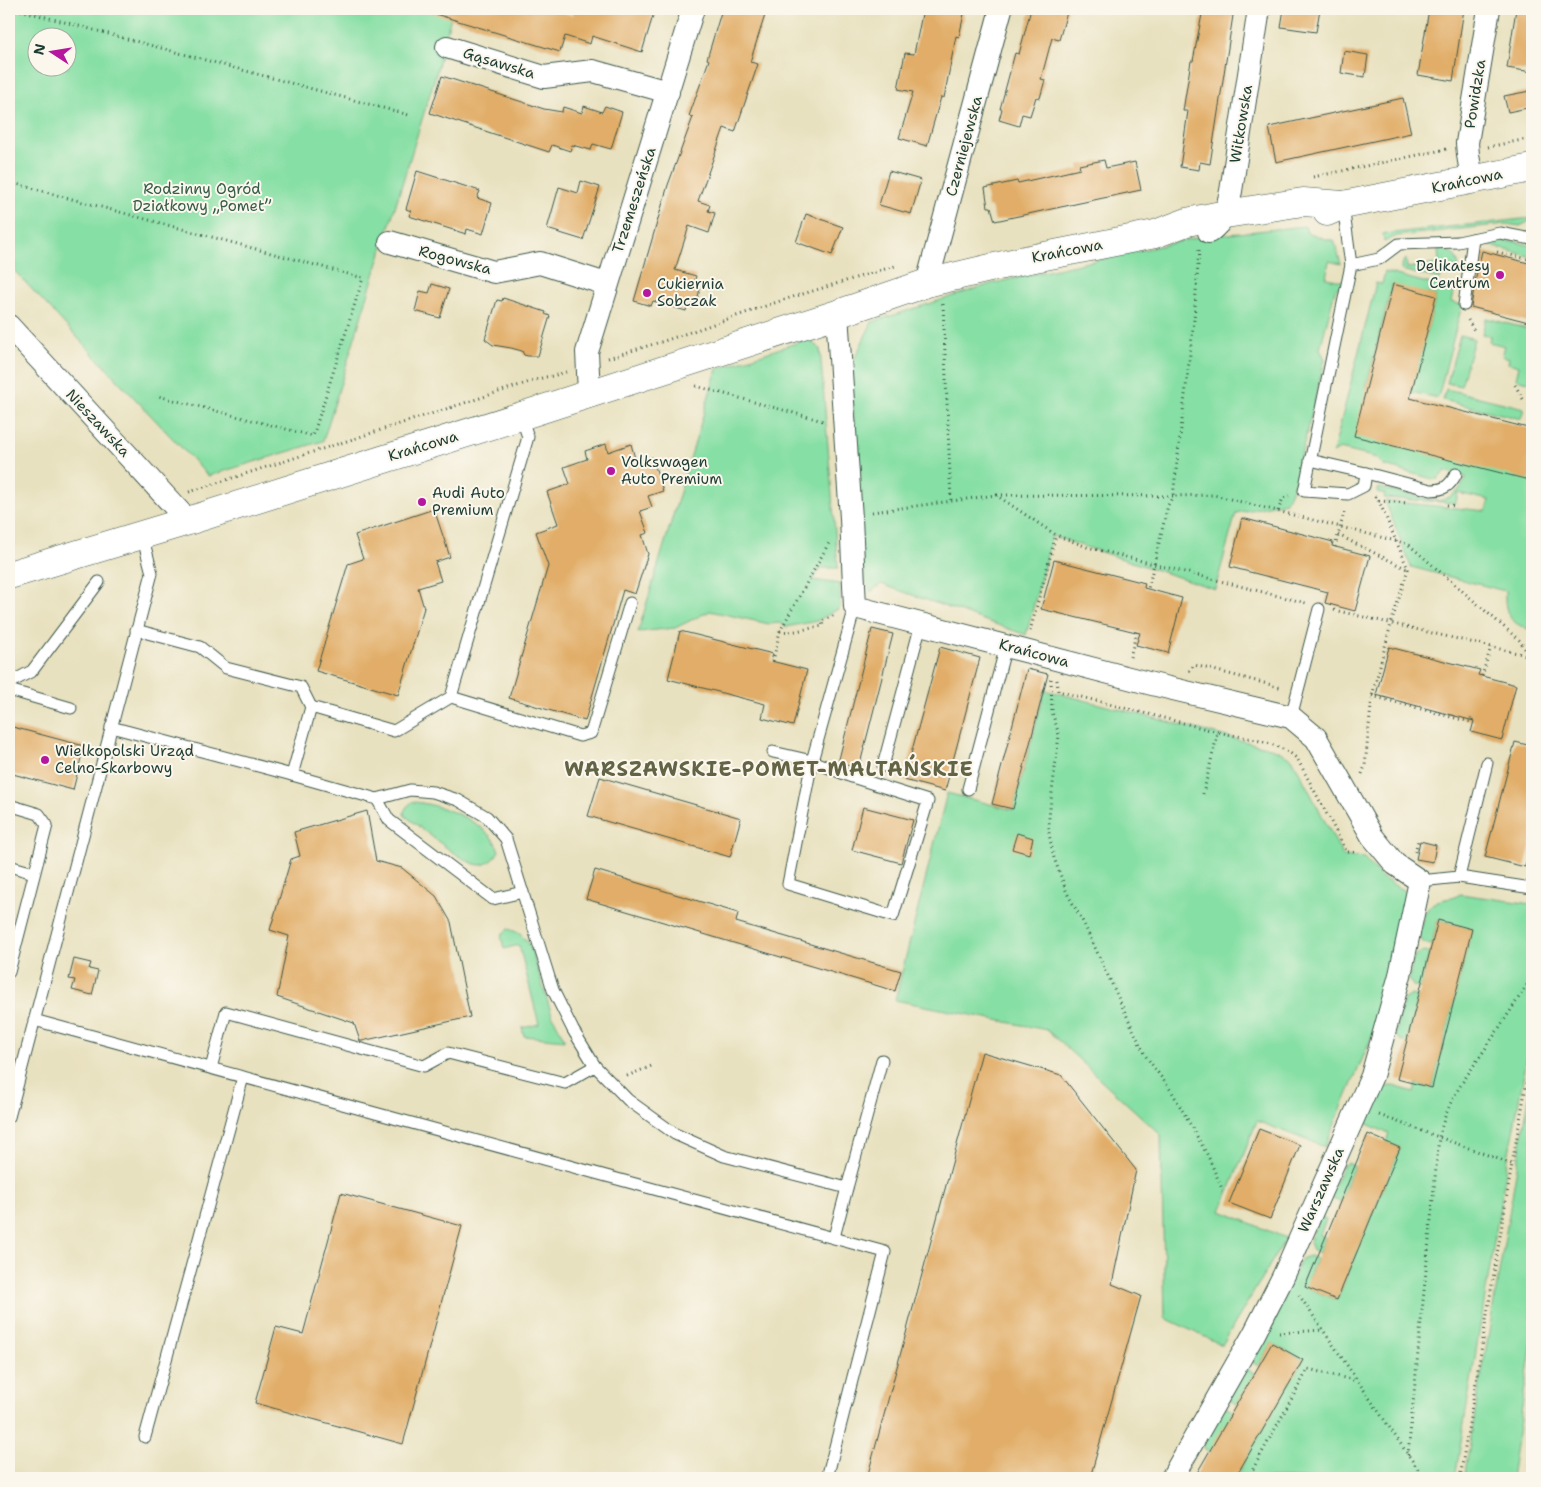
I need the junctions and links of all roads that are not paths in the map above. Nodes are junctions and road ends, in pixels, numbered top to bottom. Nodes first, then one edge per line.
1 (693, 9) edge
2 (1001, 9) edge
3 (1259, 9) edge
4 (1489, 9) edge
5 (446, 47) dead end
6 (668, 92) junction
7 (1532, 168) edge
8 (1472, 180) junction
9 (1343, 205) junction
10 (1211, 231) junction
11 (1532, 239) edge
12 (390, 242) dead end
13 (1473, 242) junction
14 (1352, 265) junction
15 (606, 284) junction
16 (935, 291) junction
17 (1464, 305) dead end
18 (836, 314) junction
19 (9, 326) edge
20 (589, 393) junction
21 (521, 416) junction
22 (1310, 460) junction
23 (1366, 473) junction
24 (1456, 474) dead end
25 (179, 511) junction
26 (142, 535) junction
27 (9, 575) edge
28 (99, 582) dead end
29 (630, 603) dead end
30 (1319, 607) road end
31 (845, 610) junction
32 (921, 624) junction
33 (136, 630) junction
34 (1006, 646) junction
35 (9, 683) edge
36 (9, 690) edge
37 (451, 697) junction
38 (311, 707) junction
39 (71, 708) dead end
40 (1291, 717) junction
41 (111, 728) junction
42 (773, 752) dead end
43 (812, 762) junction
44 (1487, 762) dead end
45 (883, 766) dead end
46 (292, 774) junction
47 (968, 789) dead end
48 (377, 799) junction
49 (9, 805) edge
50 (9, 866) edge
51 (34, 873) junction
52 (1459, 877) junction
53 (1420, 881) junction
54 (1532, 888) edge
55 (523, 892) junction
56 (11, 954) edge
57 (9, 972) edge
58 (34, 1020) junction
59 (882, 1060) dead end
60 (595, 1066) junction
61 (211, 1068) junction
62 (244, 1077) junction
63 (9, 1117) edge
64 (847, 1188) junction
65 (834, 1238) junction
66 (146, 1437) dead end
67 (827, 1478) edge
68 (1172, 1478) edge

1 - 6 street, Trzemeszeńska
2 - 16 street, Czerniejewska
3 - 10 street, Witkowska
4 - 8 street, Powidzka
5 - 6 street, Gąsawska
6 - 15 street, Trzemeszeńska
7 - 8 street, Krańcowa
8 - 9 street, Krańcowa
9 - 10 street, Krańcowa
9 - 14 lane
10 - 16 street, Krańcowa
11 - 13 lane
12 - 15 street, Rogowska
13 - 14 lane
13 - 17 lane
14 - 22 lane
15 - 20 street, Trzemeszeńska
16 - 18 street, Krańcowa
18 - 20 street, Krańcowa
18 - 31 street
19 - 25 street, Nieszawska
20 - 21 street, Krańcowa
21 - 25 street, Krańcowa
21 - 37 lane
22 - 23 lane
22 - 23 lane
23 - 24 lane
25 - 26 street, Krańcowa
26 - 27 street, Krańcowa
26 - 33 lane
28 - 35 lane
29 - 37 lane
30 - 40 lane
31 - 32 street, Krańcowa
31 - 43 lane
32 - 34 street, Krańcowa
32 - 45 lane
33 - 38 lane
33 - 41 lane
34 - 40 street, Krańcowa
34 - 47 lane
36 - 39 lane
37 - 38 lane
38 - 46 lane
40 - 53 street, Krańcowa
41 - 46 lane
41 - 58 lane
42 - 43 lane
43 - 43 lane
44 - 52 lane
46 - 48 lane
48 - 55 lane
48 - 55 lane
49 - 51 lane
50 - 51 lane
51 - 56 lane
52 - 53 lane
52 - 54 lane
53 - 68 street, Warszawska
55 - 60 lane
56 - 57 lane
58 - 61 lane
58 - 63 lane
59 - 64 lane
60 - 61 lane
60 - 64 lane
61 - 62 lane
62 - 65 lane
62 - 66 lane
64 - 65 lane
65 - 67 lane

